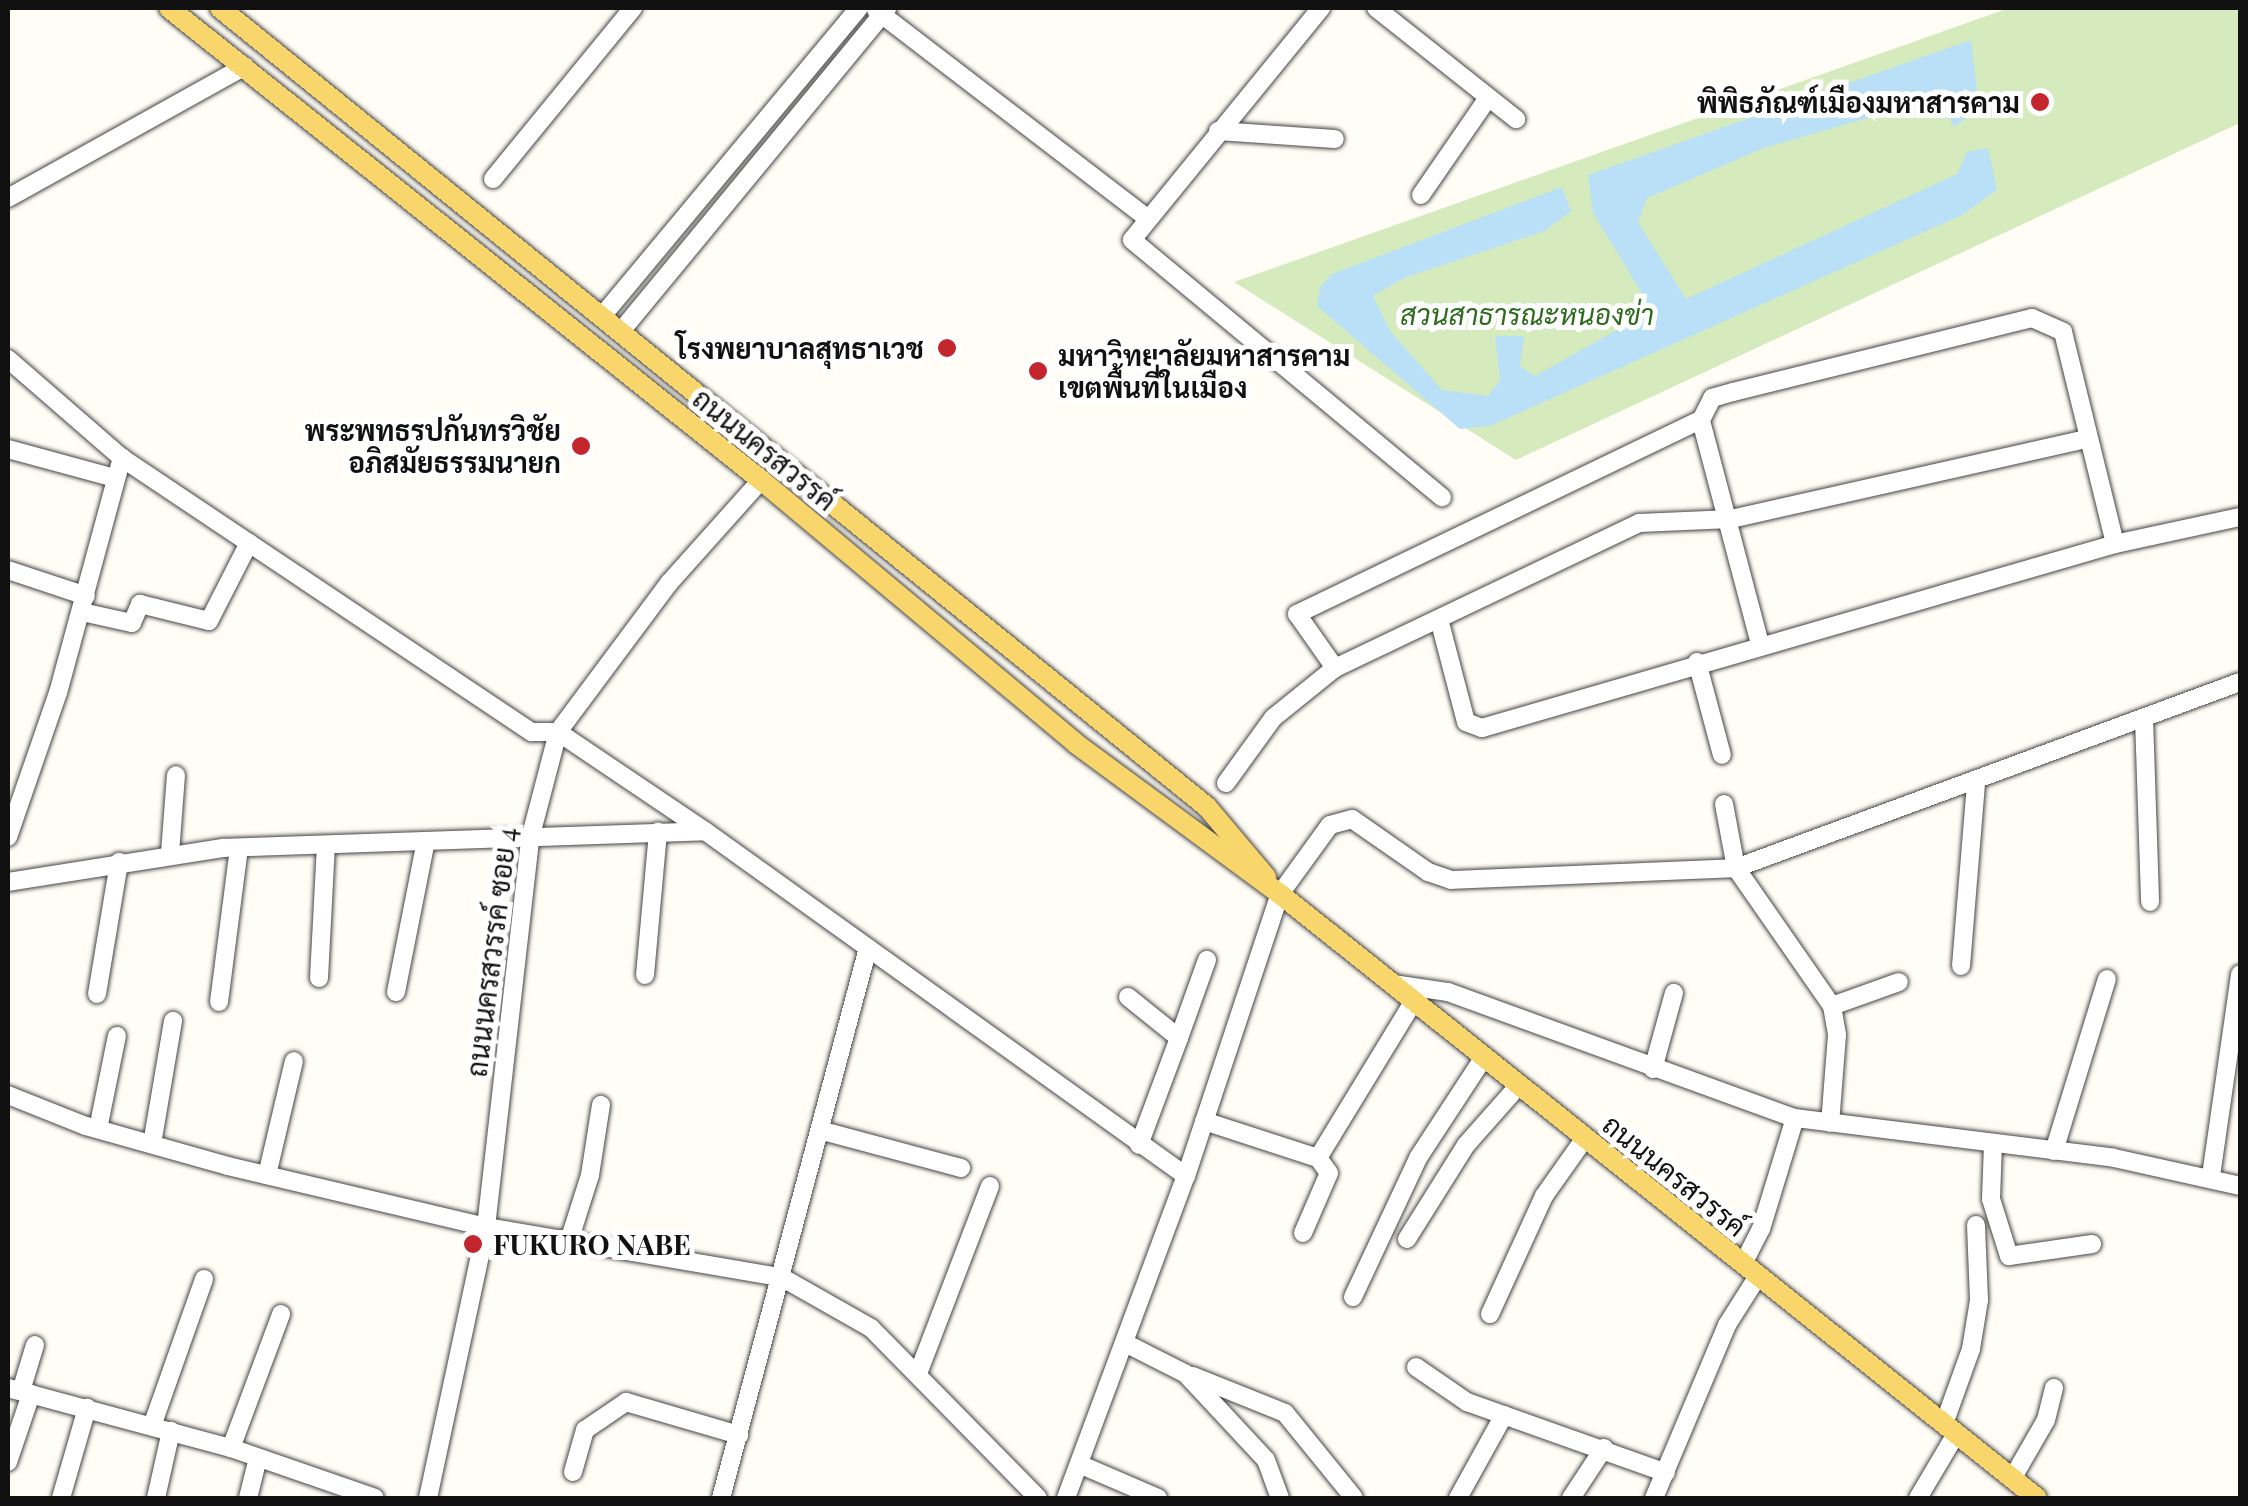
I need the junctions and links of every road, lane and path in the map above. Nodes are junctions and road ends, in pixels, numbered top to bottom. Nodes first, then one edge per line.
1 (169, 8) edge
2 (220, 8) edge
3 (633, 8) edge
4 (858, 8) edge
5 (1321, 8) edge
6 (1376, 8) edge
7 (886, 9) edge
8 (245, 66) junction
9 (798, 80) junction
10 (816, 94) junction
11 (1488, 98) junction
12 (349, 111) junction
13 (1516, 119) dead end
14 (1218, 132) junction
15 (330, 134) junction
16 (753, 135) junction
17 (1335, 139) dead end
18 (771, 148) junction
19 (493, 179) dead end
20 (703, 195) junction
21 (1422, 195) dead end
22 (8, 198) edge
23 (721, 209) junction
24 (1148, 219) junction
25 (603, 314) junction
26 (622, 330) junction
27 (8, 359) edge
28 (1701, 420) junction
29 (2086, 438) junction
30 (8, 449) edge
31 (122, 458) junction
32 (115, 478) junction
33 (762, 480) junction
34 (1442, 497) dead end
35 (2240, 518) edge
36 (1731, 519) junction
37 (249, 543) junction
38 (2115, 544) junction
39 (8, 570) edge
40 (84, 604) junction
41 (1439, 619) junction
42 (1760, 644) junction
43 (1697, 662) junction
44 (1335, 668) junction
45 (2240, 682) edge
46 (2144, 718) junction
47 (558, 732) junction
48 (1722, 756) dead end
49 (176, 774) dead end
50 (1976, 782) junction
51 (1226, 783) dead end
52 (1724, 804) dead end
53 (1220, 819) junction
54 (706, 831) junction
55 (658, 832) junction
56 (531, 834) junction
57 (8, 835) edge
58 (426, 841) junction
59 (1201, 842) junction
60 (326, 845) junction
61 (239, 848) junction
62 (170, 853) junction
63 (119, 862) junction
64 (1736, 868) junction
65 (8, 882) edge
66 (1280, 894) junction
67 (2150, 902) dead end
68 (868, 948) junction
69 (1208, 960) dead end
70 (1961, 966) dead end
71 (2240, 974) edge
72 (645, 975) dead end
73 (319, 978) dead end
74 (2108, 979) dead end
75 (1900, 982) dead end
76 (1392, 984) junction
77 (396, 992) dead end
78 (1674, 993) dead end
79 (98, 994) dead end
80 (1128, 997) dead end
81 (1414, 1001) junction
82 (220, 1002) dead end
83 (1832, 1006) junction
84 (173, 1021) dead end
85 (117, 1036) dead end
86 (1179, 1038) junction
87 (1484, 1057) junction
88 (294, 1060) dead end
89 (1652, 1069) junction
90 (1519, 1085) junction
91 (8, 1095) edge
92 (601, 1105) dead end
93 (1796, 1118) junction
94 (1204, 1121) junction
95 (1830, 1123) junction
96 (98, 1129) junction
97 (824, 1131) junction
98 (1585, 1138) junction
99 (152, 1144) junction
100 (1994, 1144) junction
101 (1139, 1145) junction
102 (2054, 1151) junction
103 (1318, 1158) junction
104 (962, 1168) dead end
105 (267, 1175) junction
106 (1186, 1176) junction
107 (2211, 1176) junction
108 (990, 1186) dead end
109 (2240, 1186) edge
110 (1976, 1225) dead end
111 (486, 1227) junction
112 (1304, 1233) dead end
113 (1407, 1239) dead end
114 (570, 1240) junction
115 (2092, 1244) dead end
116 (1750, 1270) junction
117 (783, 1278) junction
118 (204, 1279) dead end
119 (1353, 1297) dead end
120 (281, 1314) dead end
121 (1490, 1314) dead end
122 (1126, 1343) junction
123 (35, 1345) dead end
124 (1416, 1367) dead end
125 (919, 1372) junction
126 (1186, 1374) junction
127 (2054, 1388) dead end
128 (20, 1391) edge
129 (87, 1408) junction
130 (1504, 1415) junction
131 (152, 1426) junction
132 (1950, 1429) junction
133 (171, 1432) junction
134 (739, 1434) junction
135 (231, 1448) junction
136 (1604, 1448) junction
137 (258, 1458) junction
138 (8, 1462) edge
139 (1078, 1464) junction
140 (573, 1472) dead end
141 (1666, 1473) junction
142 (2011, 1487) edge
143 (346, 1494) edge
144 (61, 1498) edge
145 (156, 1498) edge
146 (248, 1498) edge
147 (375, 1498) edge
148 (428, 1498) edge
149 (721, 1498) edge
150 (1038, 1498) edge
151 (1066, 1498) edge
152 (1158, 1498) edge
153 (1280, 1498) edge
154 (1354, 1498) edge
155 (1458, 1498) edge
156 (1571, 1498) edge
157 (1654, 1498) edge
158 (1918, 1498) edge
159 (2037, 1498) edge

1 - 8 main road, ถนนนครสวรรค์
2 - 12 main road, ถนนนครสวรรค์
3 - 19 street
4 - 7 street
4 - 9 street
5 - 14 street
6 - 11 street
7 - 10 street
7 - 24 street
8 - 15 main road, ถนนนครสวรรค์
8 - 22 street
9 - 10 street
9 - 16 street
10 - 18 street
11 - 13 street
11 - 21 street
12 - 15 main road
12 - 25 main road, ถนนนครสวรรค์
14 - 17 street
14 - 24 street
15 - 33 main road, ถนนนครสวรรค์
16 - 18 street
16 - 20 street
18 - 23 street
20 - 23 street
20 - 25 street
23 - 26 street
24 - 34 street
25 - 26 main road, ถนนนครสวรรค์
26 - 53 main road, ถนนนครสวรรค์
27 - 31 street
28 - 29 street
28 - 36 street
28 - 44 street
29 - 36 street
29 - 38 street
30 - 32 street
31 - 32 street
31 - 37 street
32 - 40 street
33 - 47 street, ถนนนครสวรรค์ ซอย 4
33 - 59 main road, ถนนนครสวรรค์
35 - 38 street
36 - 41 street
36 - 42 street
37 - 40 street
37 - 47 street
38 - 42 street
39 - 40 street
40 - 57 street
41 - 43 street
41 - 44 street
42 - 43 street
43 - 48 street
44 - 51 street
45 - 46 street
46 - 50 street
46 - 67 street
47 - 54 street
47 - 56 street, ถนนนครสวรรค์ ซอย 4
49 - 62 street
50 - 64 street
50 - 70 street
52 - 64 street
53 - 59 main road
53 - 66 main road, ถนนนครสวรรค์
54 - 55 street
54 - 68 street
55 - 56 street
55 - 72 street
56 - 58 street
56 - 111 street, ถนนนครสวรรค์ ซอย 4
58 - 60 street
58 - 77 street
59 - 66 main road, ถนนนครสวรรค์
60 - 61 street
60 - 73 street
61 - 62 street
61 - 82 street
62 - 63 street
63 - 65 street
63 - 79 street
64 - 66 street
64 - 83 street
66 - 76 main road, ถนนนครสวรรค์
66 - 94 street
68 - 97 street
68 - 101 street
69 - 86 street
71 - 107 street
74 - 102 street
75 - 83 street
76 - 81 main road, ถนนนครสวรรค์
76 - 89 street
78 - 89 street
80 - 86 street
81 - 87 main road, ถนนนครสวรรค์
81 - 103 street
83 - 95 street
84 - 99 street
85 - 96 street
86 - 101 street
87 - 90 main road, ถนนนครสวรรค์
87 - 119 street
88 - 105 street
89 - 93 street
90 - 98 main road, ถนนนครสวรรค์
90 - 113 street
91 - 96 street
92 - 114 street
93 - 95 street
93 - 116 street
94 - 103 street
94 - 106 street
95 - 100 street
96 - 99 street
97 - 104 street
97 - 117 street
98 - 116 main road, ถนนนครสวรรค์
98 - 121 street
99 - 105 street
100 - 102 street
100 - 115 street
101 - 106 street
102 - 107 street
103 - 112 street
105 - 111 street
106 - 122 street
107 - 109 street
108 - 125 street
110 - 132 street
111 - 114 street
111 - 148 street, ถนนนครสวรรค์ ซอย 4
114 - 117 street
116 - 132 main road, ถนนนครสวรรค์
116 - 141 street
117 - 125 street
117 - 134 street
118 - 131 street
120 - 135 street
122 - 126 street
122 - 139 street
123 - 128 street
124 - 130 street
125 - 150 street
126 - 153 street
126 - 154 street
127 - 142 street
128 - 129 street
128 - 138 street
129 - 131 street
129 - 144 street
130 - 136 street
130 - 155 street
131 - 133 street
132 - 142 main road, ถนนนครสวรรค์
132 - 158 street
133 - 135 street
133 - 145 street
134 - 140 street
134 - 149 street
135 - 137 street
136 - 141 street
136 - 156 street
137 - 143 street
137 - 146 street
139 - 151 street
139 - 152 street
141 - 157 street
142 - 159 main road, ถนนนครสวรรค์
143 - 147 street

